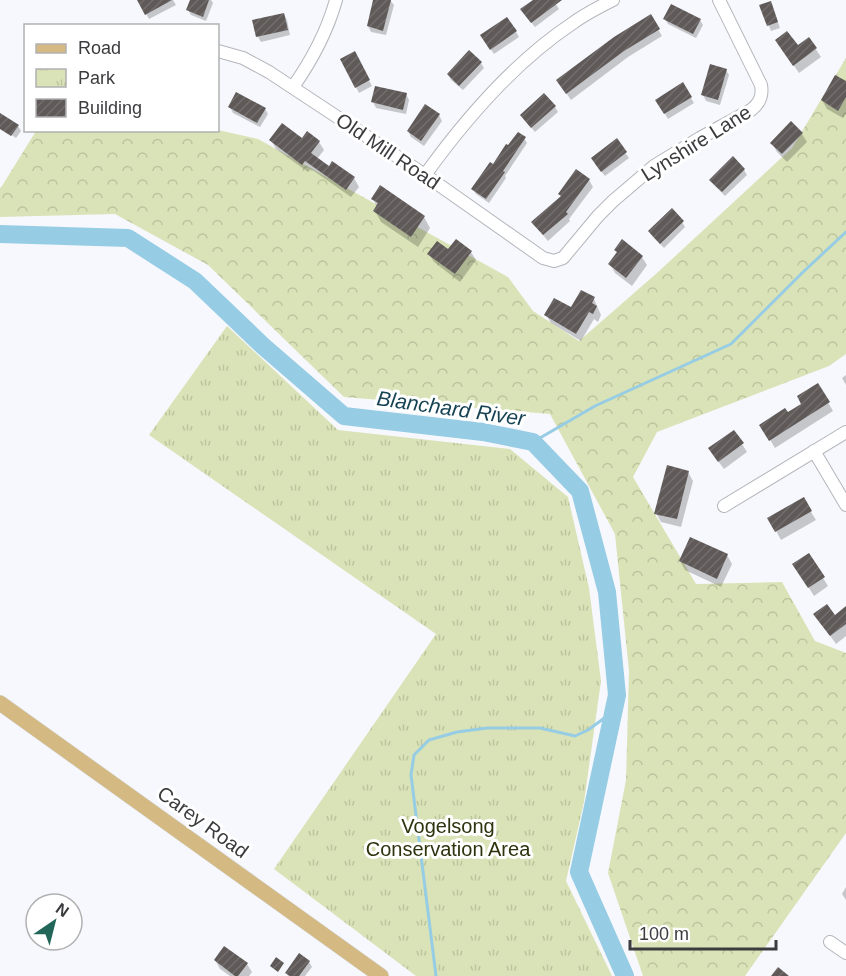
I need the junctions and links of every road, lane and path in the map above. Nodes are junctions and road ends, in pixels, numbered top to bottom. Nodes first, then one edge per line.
1 (336, 0) edge
2 (613, 0) edge
3 (719, 0) edge
4 (219, 51) edge
5 (293, 87) junction
6 (425, 175) junction
7 (554, 261) joint
8 (846, 432) edge
9 (814, 451) junction
10 (846, 505) edge
11 (723, 506) dead end
12 (0, 703) edge
13 (830, 942) dead end
14 (846, 953) edge
15 (381, 976) edge

1 - 5 street
2 - 6 street
3 - 7 street, Lynshire Lane
4 - 5 street, Old Mill Road
5 - 6 street, Old Mill Road
6 - 7 street, Old Mill Road
8 - 9 street
9 - 10 street
9 - 11 street
12 - 15 main road, Carey Road
13 - 14 street

